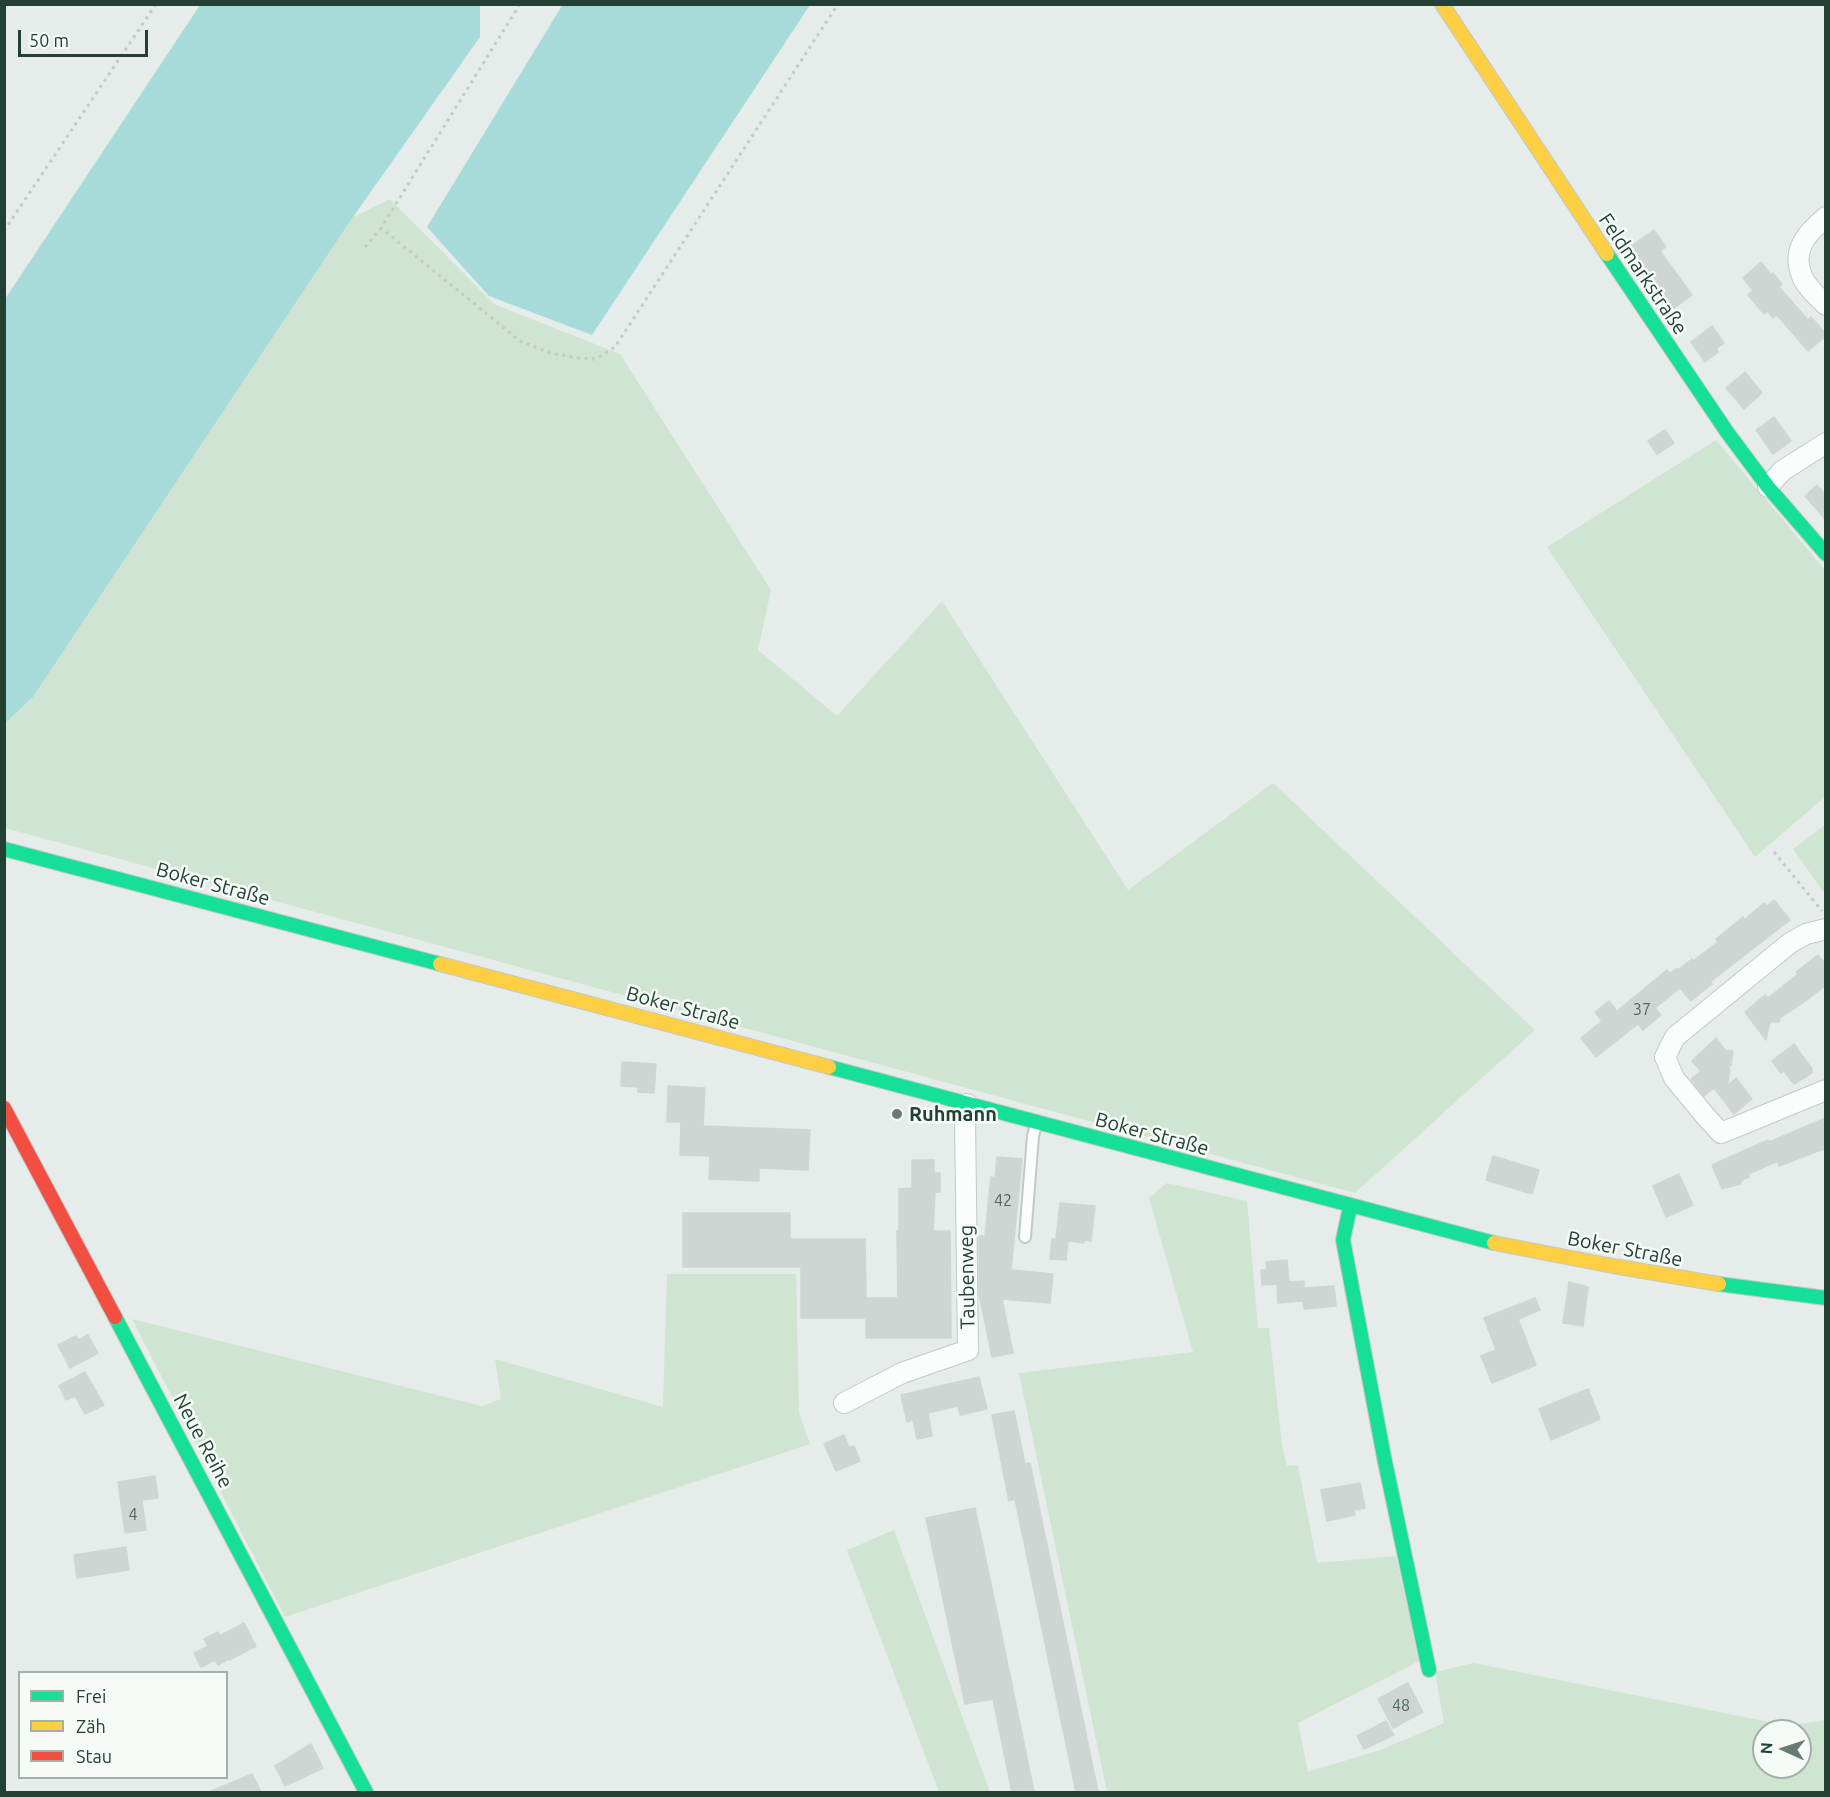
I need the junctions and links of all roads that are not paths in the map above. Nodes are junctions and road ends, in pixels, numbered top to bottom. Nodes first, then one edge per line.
1 (1442, 4) edge
2 (1826, 217) edge
3 (1826, 305) edge
4 (1826, 443) edge
5 (1768, 487) junction
6 (1826, 554) edge
7 (4, 849) edge
8 (1825, 929) edge
9 (1826, 1090) edge
10 (967, 1104) junction
11 (4, 1108) edge
12 (1036, 1123) junction
13 (1350, 1207) junction
14 (1025, 1237) dead end
15 (1826, 1298) edge
16 (844, 1403) dead end
17 (1429, 1670) dead end
18 (366, 1792) edge

1 - 5 street, Feldmarkstraße
2 - 3 street
4 - 5 street
5 - 6 street, Feldmarkstraße
7 - 10 street, Boker Straße
8 - 9 street
10 - 12 street, Boker Straße
10 - 16 street, Taubenweg
11 - 18 street, Neue Reihe
12 - 13 street, Boker Straße
12 - 14 lane
13 - 15 street, Boker Straße
13 - 17 street

